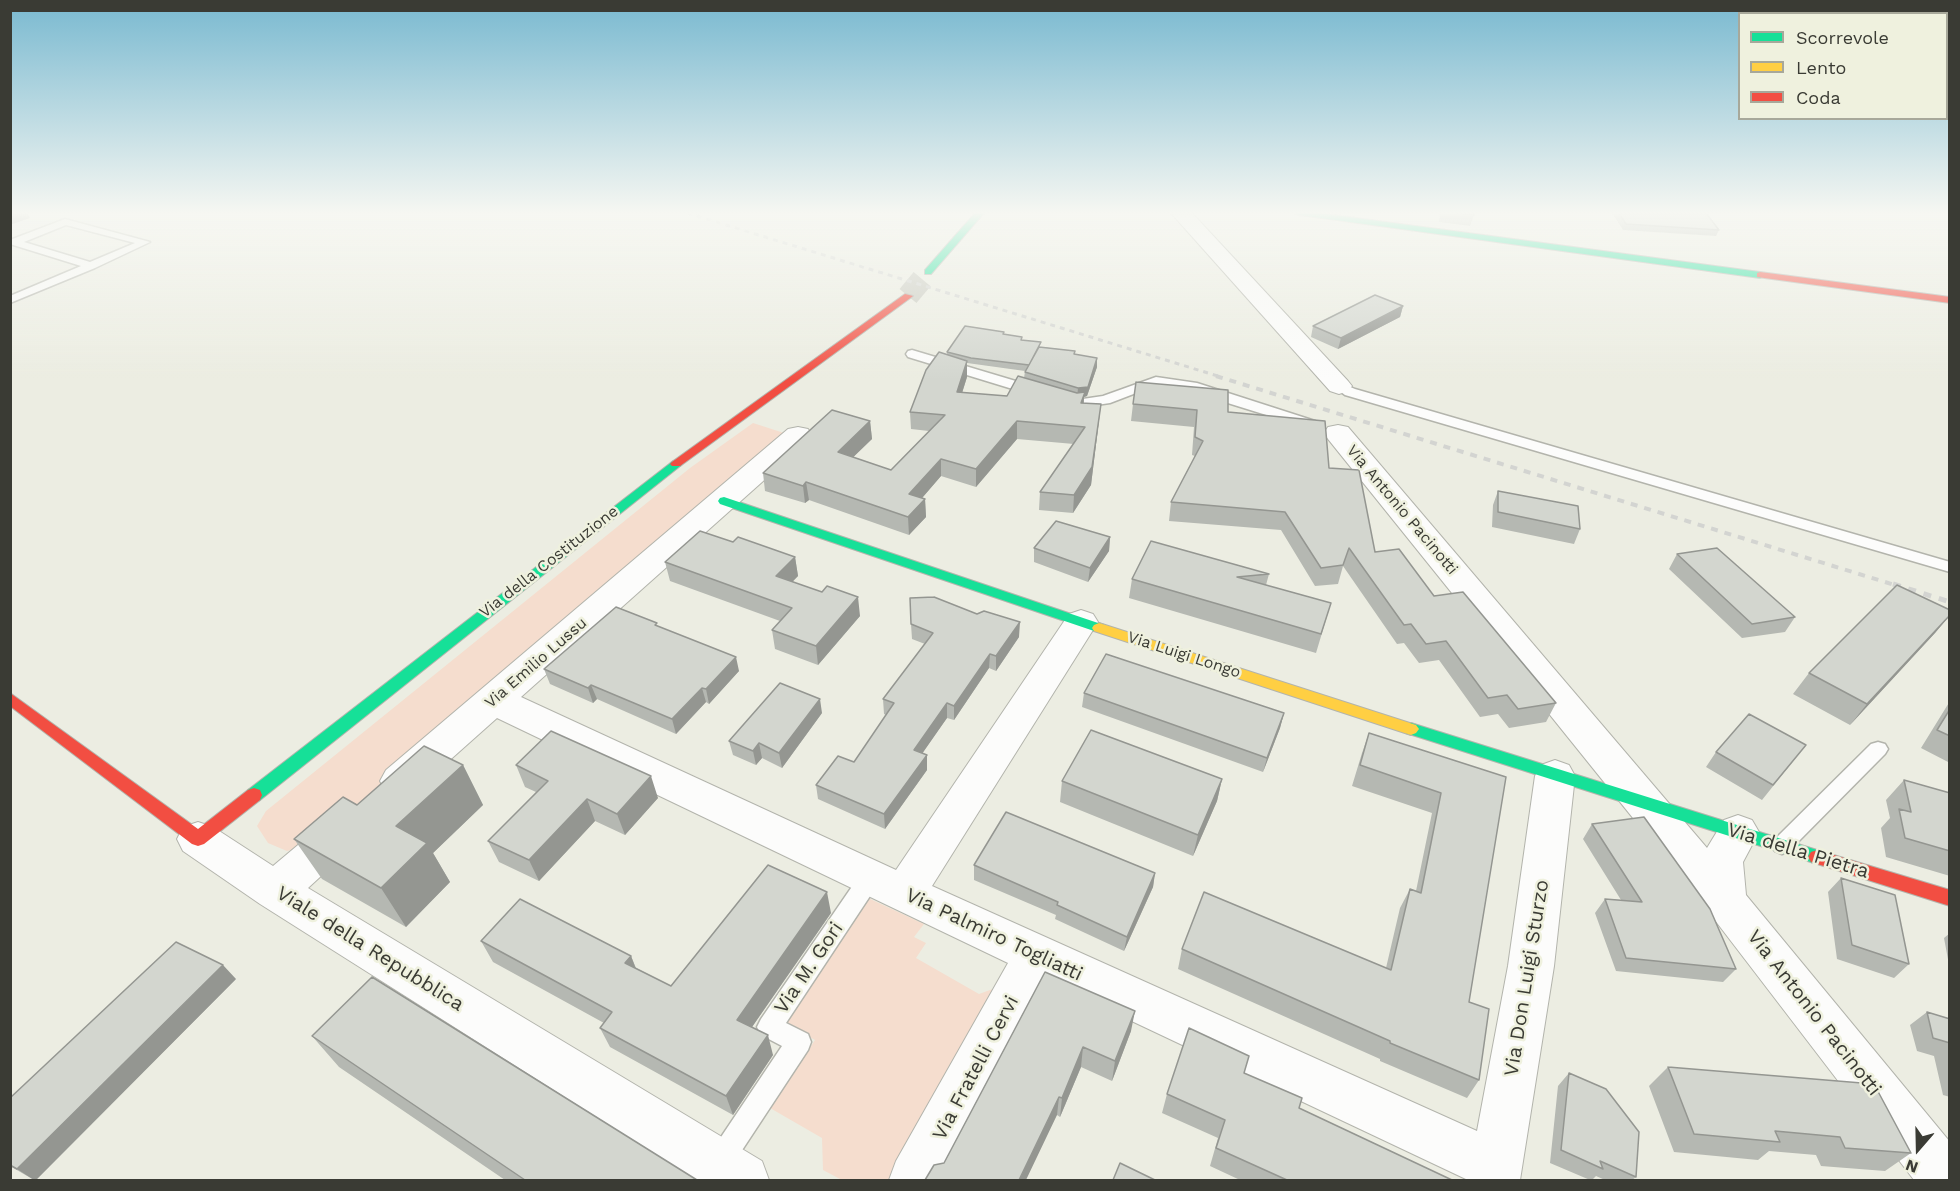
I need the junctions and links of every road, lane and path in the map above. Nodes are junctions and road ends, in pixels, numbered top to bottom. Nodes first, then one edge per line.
1 (85, 269) edge
2 (931, 269) edge
3 (1231, 269) edge
4 (1715, 269) edge
5 (928, 272) tunnel mouth
6 (908, 296) tunnel mouth
7 (10, 300) edge
8 (1950, 300) edge
9 (912, 354) dead end
10 (1338, 386) joint
11 (1338, 433) joint
12 (798, 435) dead end
13 (723, 501) junction
14 (1950, 567) edge
15 (1081, 622) junction
16 (10, 698) edge
17 (494, 700) junction
18 (1878, 749) dead end
19 (1555, 776) junction
20 (1646, 804) junction
21 (1738, 832) junction
22 (198, 840) junction
23 (1782, 845) junction
24 (887, 886) junction
25 (275, 891) junction
26 (1950, 898) edge
27 (1726, 902) junction
28 (1037, 955) junction
29 (731, 1173) edge
30 (1495, 1173) edge
31 (915, 1180) edge
32 (1947, 1180) edge

1 - 7 lane
2 - 5 street
3 - 10 street
4 - 8 street
6 - 22 street, Via della Costituzione
9 - 11 lane, Via Antonio Pacinotti
10 - 14 lane
11 - 20 street, Via Antonio Pacinotti
12 - 13 street, Via Emilio Lussu
13 - 15 street, Via Luigi Longo
13 - 17 street, Via Emilio Lussu
15 - 19 street, Via Luigi Longo
15 - 24 street, Via M. Gori
16 - 22 street, Viale della Repubblica
17 - 24 street, Via Palmiro Togliatti
17 - 25 street, Via Emilio Lussu
18 - 23 lane
19 - 20 street, Via Luigi Longo
19 - 30 street, Via Don Luigi Sturzo
20 - 21 street, Via della Pietra
20 - 27 street, Via Antonio Pacinotti
21 - 23 street, Via della Pietra
21 - 27 street
22 - 25 street, Viale della Repubblica
23 - 26 street, Via della Pietra
24 - 28 street, Via Palmiro Togliatti
24 - 29 lane, Via M. Gori
25 - 29 street, Viale della Repubblica
27 - 32 street, Via Antonio Pacinotti
28 - 30 street, Via Palmiro Togliatti
28 - 31 street, Via Fratelli Cervi

